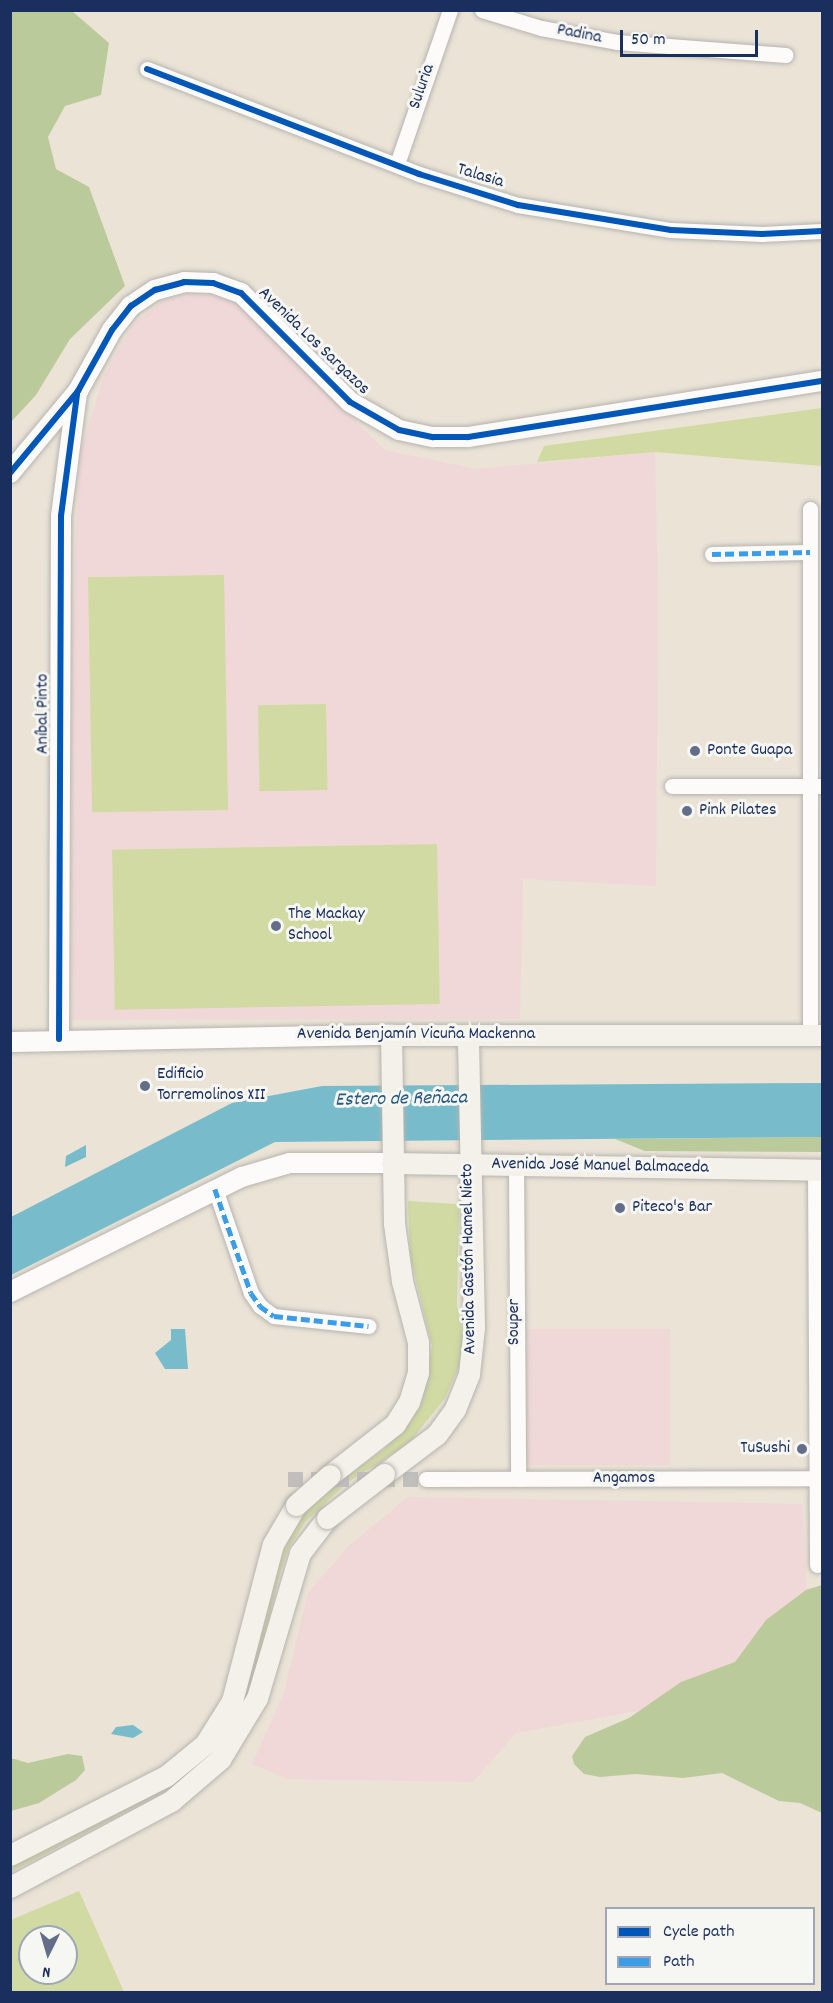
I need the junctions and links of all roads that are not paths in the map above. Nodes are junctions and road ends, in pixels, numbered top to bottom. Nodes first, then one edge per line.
1 (450, 10) edge
2 (482, 10) edge
3 (786, 55) dead end
4 (147, 69) dead end
5 (396, 164) junction
6 (822, 231) edge
7 (822, 381) edge
8 (78, 391) junction
9 (10, 473) edge
10 (810, 509) dead end
11 (810, 552) junction
12 (712, 554) dead end
13 (672, 786) dead end
14 (817, 786) edge
15 (391, 1035) junction
16 (468, 1035) junction
17 (816, 1035) edge
18 (59, 1039) junction
19 (10, 1041) edge
20 (392, 1155) junction
21 (469, 1156) junction
22 (516, 1165) junction
23 (819, 1170) edge
24 (215, 1189) junction
25 (10, 1292) edge
26 (368, 1326) dead end
27 (819, 1478) edge
28 (426, 1479) tunnel mouth
29 (518, 1479) junction
30 (817, 1565) dead end
31 (10, 1855) edge
32 (10, 1887) edge

1 - 5 street, Suluria
2 - 3 street, Padina
4 - 5 street, Talasia
5 - 6 street, Talasia
7 - 8 street, Avenida Los Sargazos
8 - 9 street, Avenida Los Sargazos
8 - 18 street, Aníbal Pinto
10 - 11 street
11 - 12 street
11 - 14 street
13 - 14 street
14 - 17 street
15 - 16 main road, Avenida Benjamín Vicuña Mackenna
15 - 18 street, Avenida Benjamín Vicuña Mackenna
15 - 20 main road
16 - 17 main road, Avenida Benjamín Vicuña Mackenna
16 - 21 main road, Avenida Gastón Hamel Nieto
18 - 19 street, Avenida Benjamín Vicuña Mackenna
20 - 21 main road, Avenida José Manuel Balmaceda
20 - 24 street, Avenida José Manuel Balmaceda
20 - 31 main road, bridge
21 - 22 main road, Avenida José Manuel Balmaceda
21 - 32 main road, Avenida Gastón Hamel Nieto, bridge
22 - 23 main road, Avenida José Manuel Balmaceda
22 - 29 street, Souper
23 - 27 street
24 - 25 street, Avenida José Manuel Balmaceda
24 - 26 street
27 - 29 street, Angamos
27 - 30 street
28 - 29 street, Angamos

